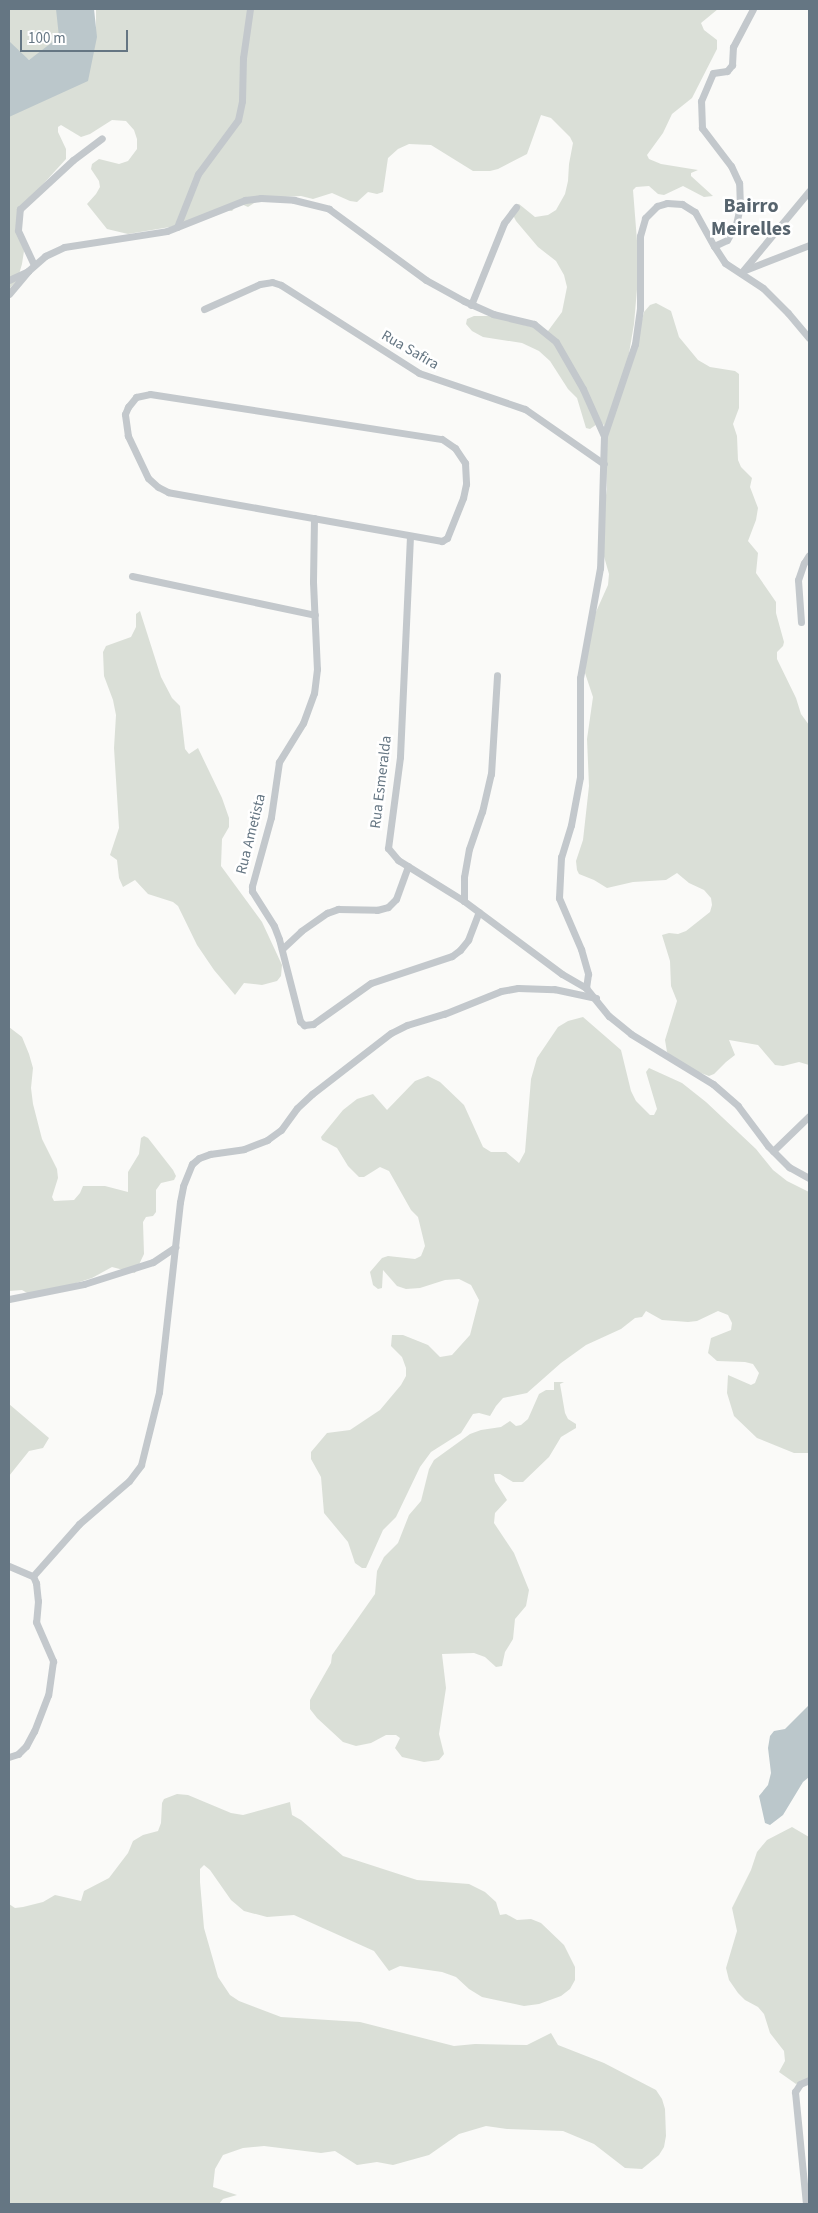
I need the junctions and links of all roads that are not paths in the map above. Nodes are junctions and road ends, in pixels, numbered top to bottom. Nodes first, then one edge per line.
1 (250, 9) edge
2 (753, 9) edge
3 (102, 138) dead end
4 (809, 191) edge
5 (516, 207) dead end
6 (178, 227) junction
7 (809, 245) edge
8 (714, 246) junction
9 (34, 265) junction
10 (28, 271) junction
11 (743, 271) junction
12 (9, 280) edge
13 (9, 294) edge
14 (471, 305) junction
15 (204, 309) dead end
16 (809, 338) edge
17 (604, 436) junction
18 (604, 464) junction
19 (314, 518) junction
20 (410, 536) junction
21 (809, 555) edge
22 (132, 576) dead end
23 (315, 615) junction
24 (801, 622) dead end
25 (497, 675) dead end
26 (408, 866) junction
27 (464, 901) junction
28 (480, 912) junction
29 (282, 949) junction
30 (586, 988) junction
31 (596, 998) junction
32 (809, 1116) edge
33 (773, 1151) junction
34 (809, 1178) edge
35 (175, 1247) junction
36 (9, 1299) edge
37 (9, 1566) edge
38 (33, 1576) junction
39 (9, 1757) edge
40 (809, 2080) edge
41 (807, 2188) edge
42 (806, 2204) edge

1 - 6 street
2 - 8 street
3 - 9 street
4 - 11 street
5 - 14 street
6 - 9 street
6 - 14 street
7 - 11 street
8 - 11 street
8 - 17 street
9 - 10 street
10 - 12 street
10 - 13 street
11 - 16 street
14 - 17 street
15 - 18 street, Rua Safira
17 - 18 street
18 - 30 street
19 - 20 street
19 - 20 street
19 - 23 street, Rua Ametista
20 - 26 street, Rua Esmeralda
21 - 24 street
22 - 23 street
23 - 29 street, Rua Ametista
25 - 27 street
26 - 27 street, Rua Esmeralda
26 - 29 street
27 - 28 street, Rua Esmeralda
28 - 29 street, Rua Ametista
28 - 30 street, Rua Esmeralda
30 - 31 street, Rua Esmeralda
31 - 33 street, Rua Esmeralda
31 - 35 street
32 - 33 street
33 - 34 street, Rua Esmeralda
35 - 36 street
35 - 38 street
37 - 38 street
38 - 39 street
40 - 41 street
41 - 42 street

